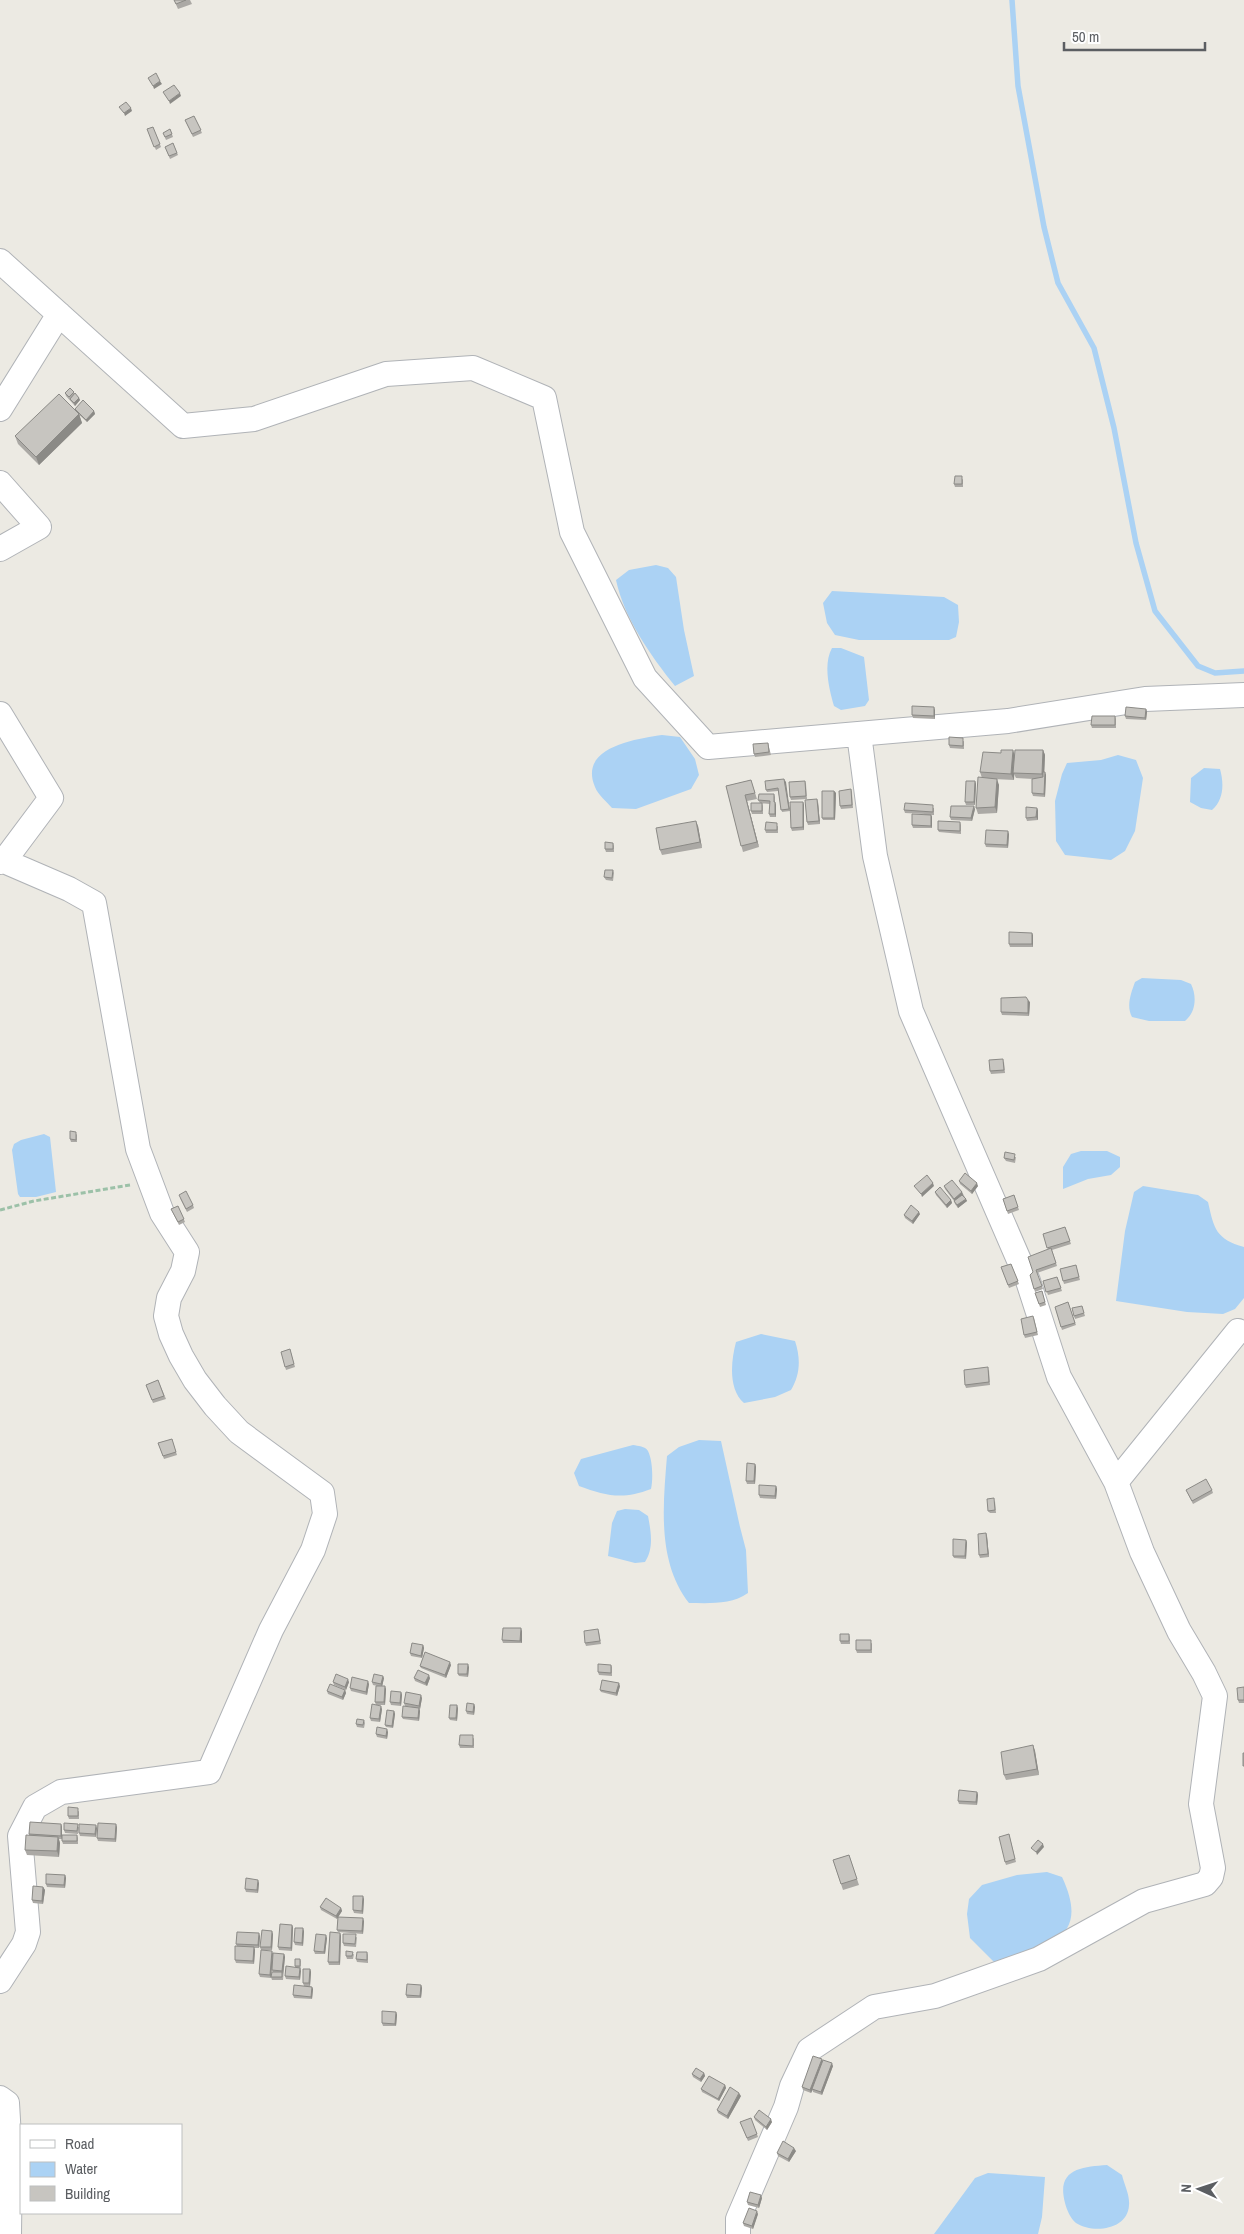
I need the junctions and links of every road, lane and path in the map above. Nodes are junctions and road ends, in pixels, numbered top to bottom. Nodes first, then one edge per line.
1 (0, 261) edge
2 (59, 314) junction
3 (0, 409) edge
4 (0, 483) edge
5 (0, 550) edge
6 (1244, 695) edge
7 (0, 714) edge
8 (859, 734) junction
9 (2, 861) edge
10 (150, 1181) junction
11 (0, 1210) edge
12 (1242, 1332) edge
13 (1116, 1482) junction
14 (0, 1981) edge
15 (0, 2098) edge
16 (9, 2234) edge
17 (738, 2234) edge

1 - 2 street
2 - 3 street
2 - 8 street
4 - 5 street
6 - 8 street
7 - 9 street
8 - 13 street
9 - 10 street
10 - 11 path
10 - 14 street
12 - 13 street
13 - 17 street
15 - 16 street

